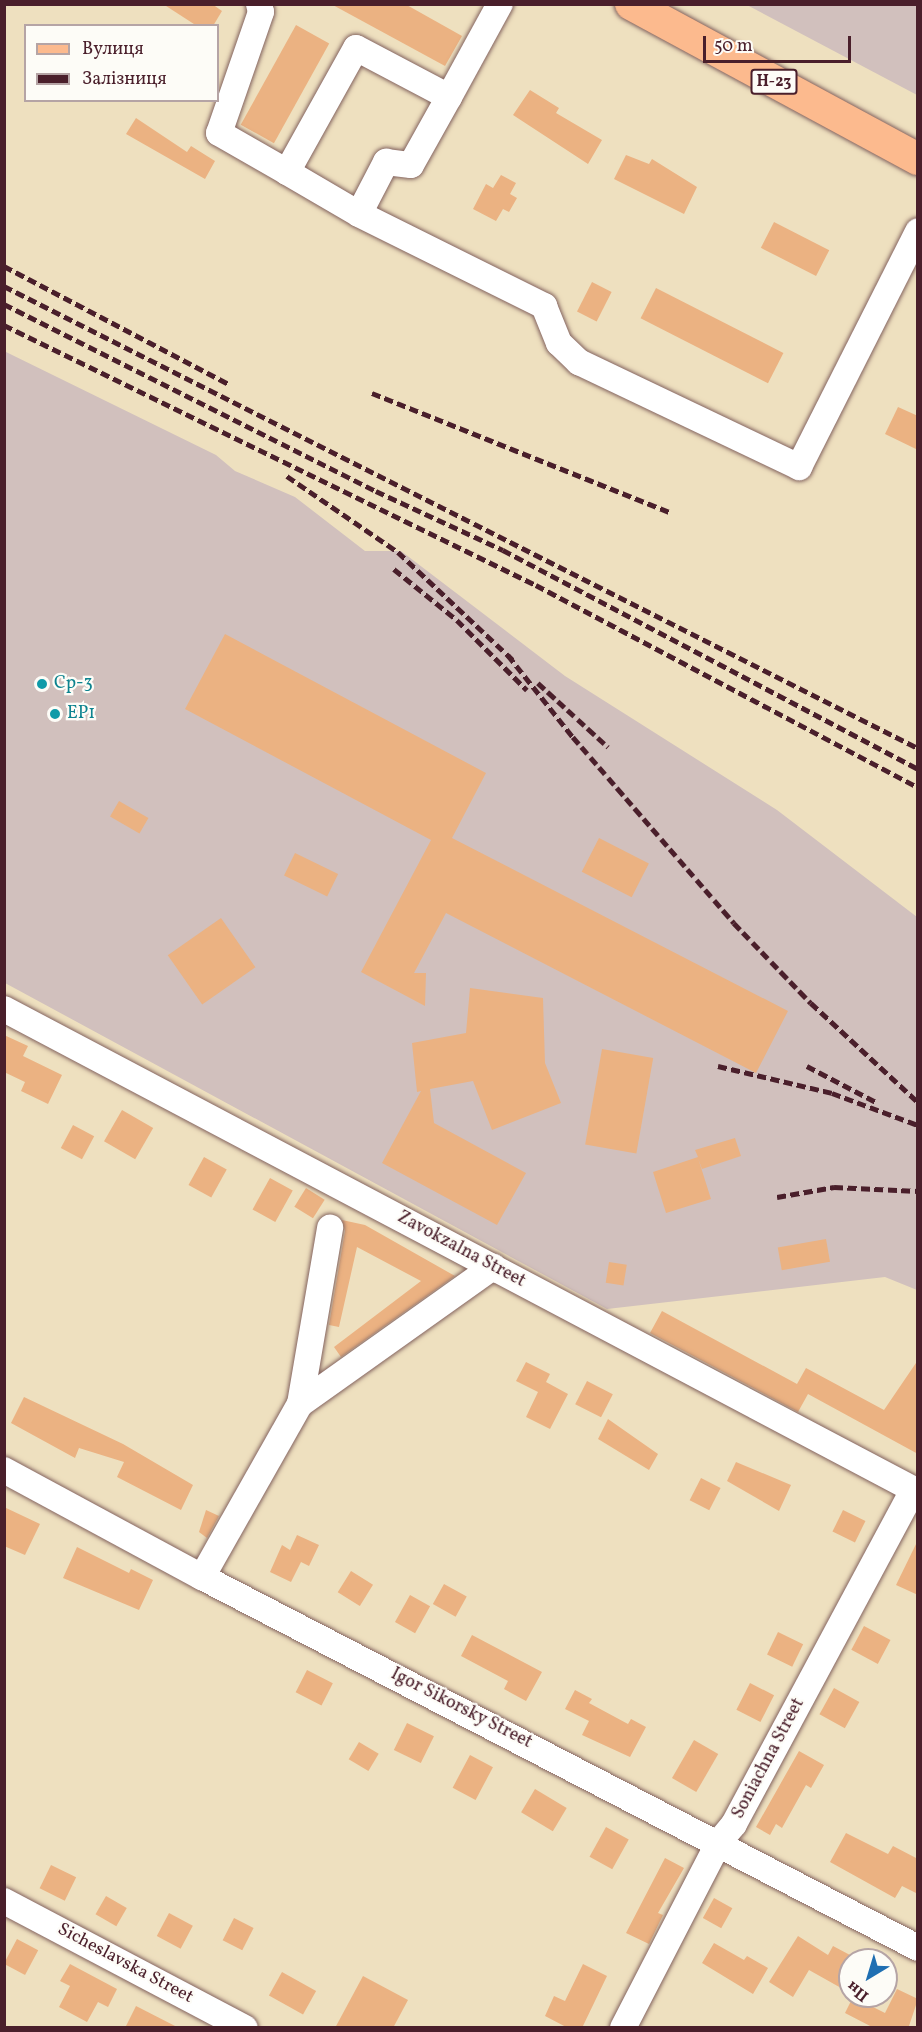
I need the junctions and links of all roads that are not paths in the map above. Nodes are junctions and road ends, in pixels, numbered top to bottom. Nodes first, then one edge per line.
1 (259, 4) edge
2 (500, 4) edge
3 (631, 4) edge
4 (448, 98) junction
5 (918, 159) edge
6 (287, 172) junction
7 (358, 214) junction
8 (918, 231) edge
9 (4, 1009) edge
10 (330, 1228) dead end
11 (493, 1267) junction
12 (300, 1404) junction
13 (4, 1470) edge
14 (915, 1491) edge
15 (202, 1577) junction
16 (719, 1842) junction
17 (4, 1901) edge
18 (918, 1948) edge
19 (245, 2028) edge
20 (623, 2028) edge

1 - 6 street
2 - 4 street
3 - 5 main road, Н-23
4 - 6 street
4 - 7 street
6 - 7 street
7 - 8 street
9 - 11 street, Zavokzalna Street
10 - 12 street
11 - 12 street
11 - 14 street, Zavokzalna Street
12 - 15 street
13 - 15 street, Igor Sikorsky Street
14 - 16 street, Soniachna Street
15 - 16 street, Igor Sikorsky Street
16 - 18 street, Igor Sikorsky Street
16 - 20 street, Soniachna Street
17 - 19 street, Sicheslavska Street

